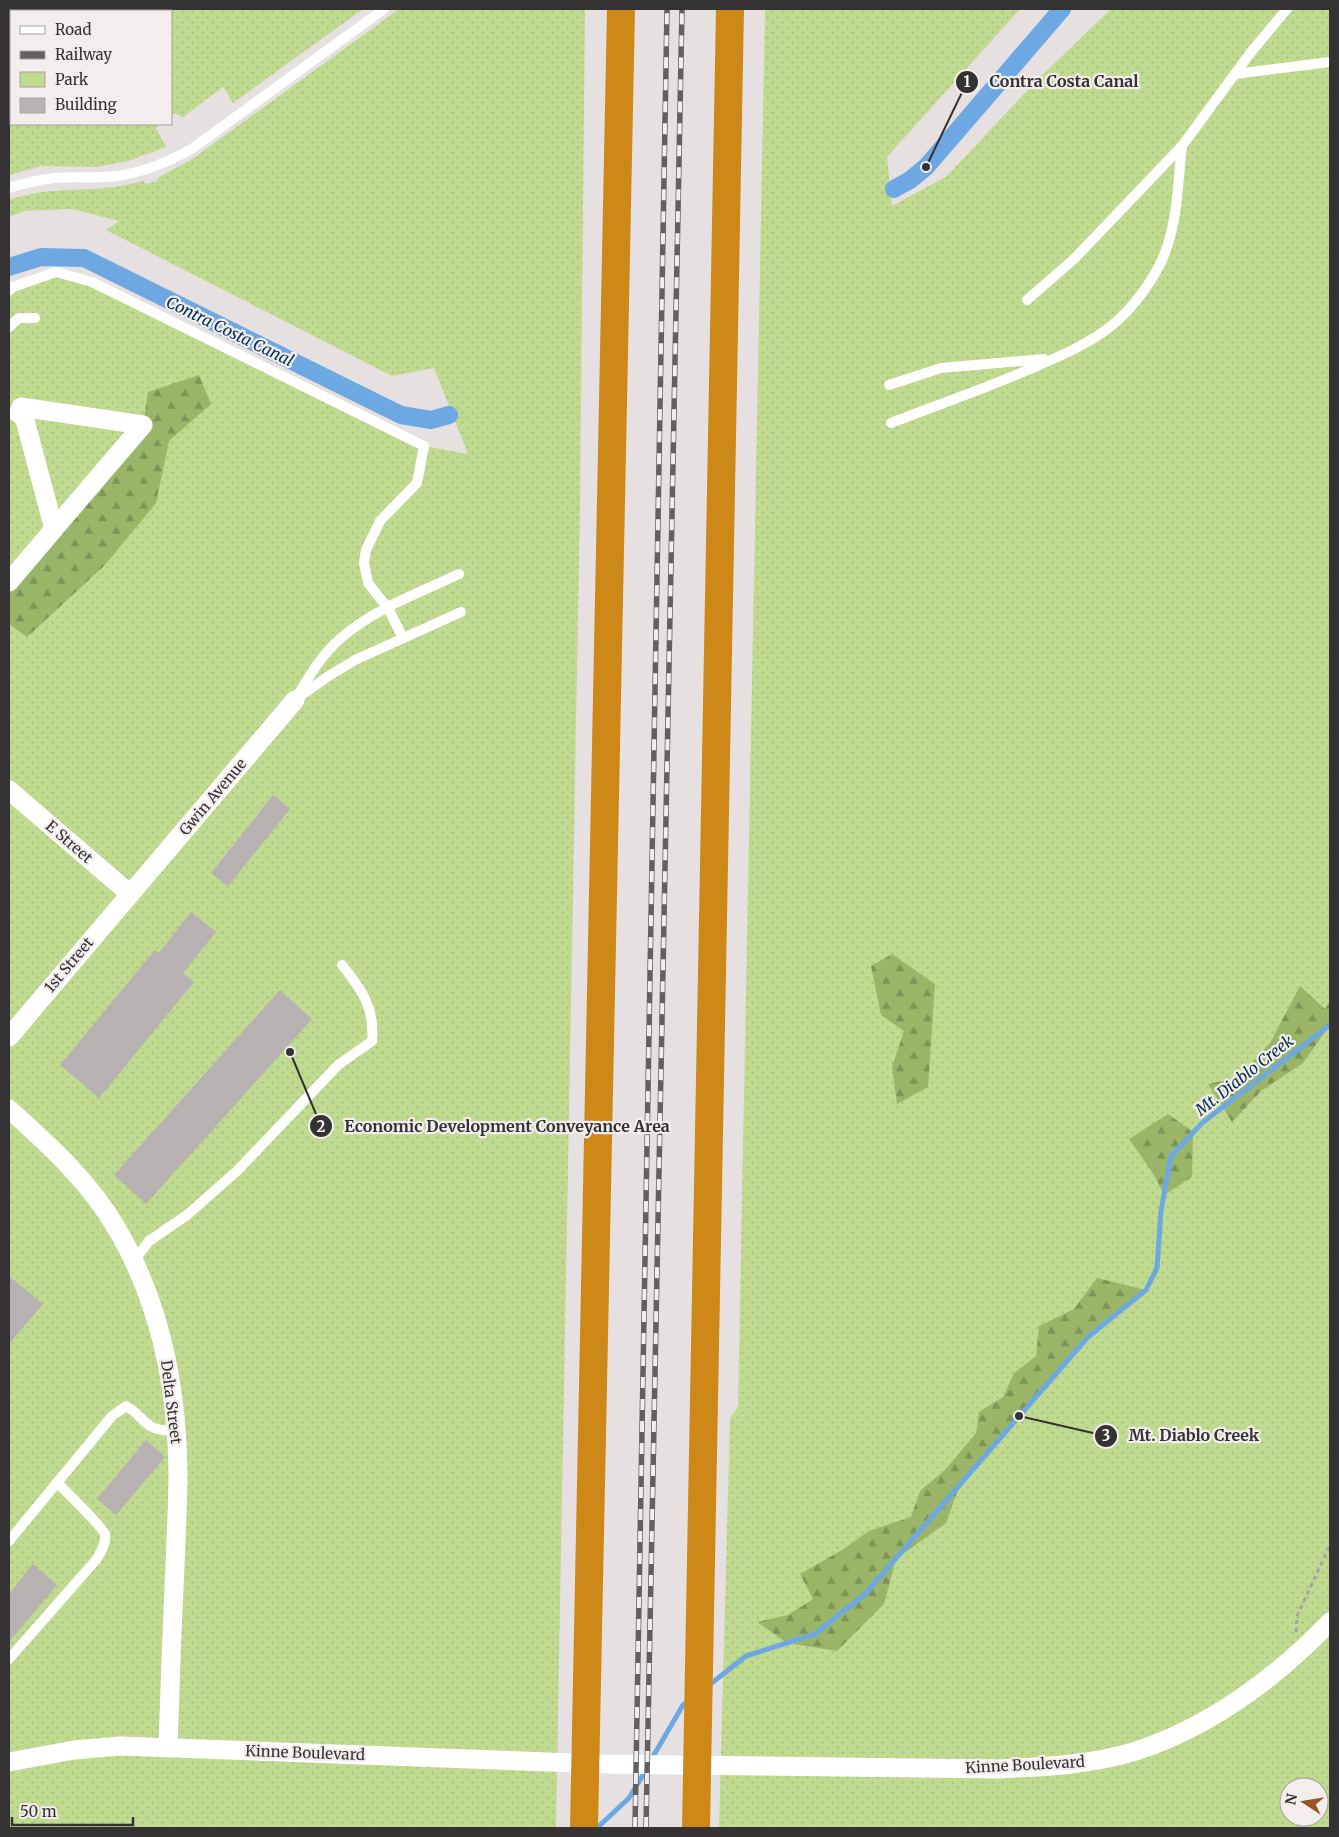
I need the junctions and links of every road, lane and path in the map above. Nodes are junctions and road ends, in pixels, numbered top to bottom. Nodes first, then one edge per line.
1 (384, 9) edge
2 (621, 9) edge
3 (730, 9) edge
4 (1287, 9) edge
5 (1330, 62) edge
6 (1234, 74) junction
7 (1182, 146) junction
8 (9, 188) edge
9 (9, 291) edge
10 (1027, 300) dead end
11 (35, 318) dead end
12 (9, 327) edge
13 (1057, 357) junction
14 (890, 385) dead end
15 (9, 412) edge
16 (891, 423) dead end
17 (26, 424) junction
18 (54, 529) junction
19 (459, 574) dead end
20 (9, 582) edge
21 (388, 608) junction
22 (461, 612) dead end
23 (403, 638) junction
24 (295, 700) junction
25 (9, 790) edge
26 (130, 894) junction
27 (342, 965) dead end
28 (9, 1036) edge
29 (9, 1109) edge
30 (134, 1261) junction
31 (176, 1432) junction
32 (57, 1482) junction
33 (9, 1540) edge
34 (1330, 1545) edge
35 (1330, 1622) edge
36 (1295, 1655) junction
37 (9, 1659) edge
38 (168, 1748) junction
39 (9, 1762) edge
40 (584, 1828) edge
41 (696, 1828) edge

1 - 8 lane
2 - 40 highway
3 - 41 highway
4 - 6 lane
5 - 6 lane
6 - 7 lane
7 - 10 lane
7 - 13 lane
9 - 21 lane
11 - 12 lane
13 - 14 lane
13 - 16 lane
15 - 17 lane
17 - 18 street
17 - 18 street
18 - 20 street
19 - 21 lane
21 - 23 lane
21 - 24 lane
22 - 23 lane
23 - 24 lane
24 - 26 street, Gwin Avenue
25 - 26 street, E Street
26 - 28 street, 1st Street
27 - 30 lane
29 - 30 street, Delta Street
30 - 31 street, Delta Street
31 - 32 lane
31 - 38 street, Delta Street
32 - 33 lane
32 - 37 lane
34 - 36 path
35 - 36 street, Kinne Boulevard
36 - 38 street, Kinne Boulevard
38 - 39 street, Kinne Boulevard

